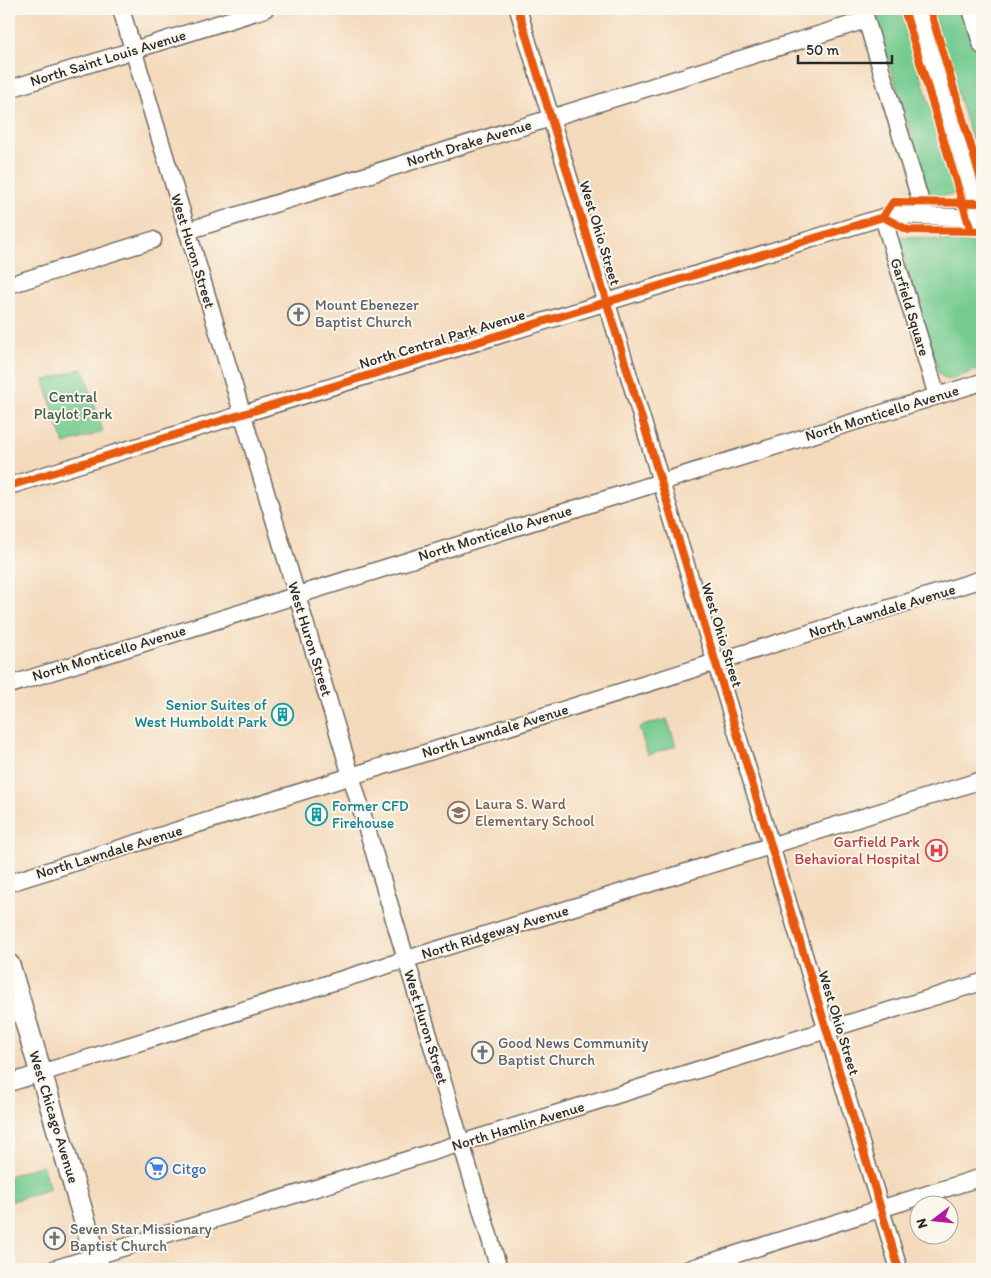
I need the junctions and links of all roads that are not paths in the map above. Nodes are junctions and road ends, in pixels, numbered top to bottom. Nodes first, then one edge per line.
1 (120, 9) edge
2 (266, 9) edge
3 (518, 9) edge
4 (910, 9) edge
5 (923, 9) edge
6 (971, 9) edge
7 (864, 14) edge
8 (982, 46) edge
9 (133, 50) junction
10 (932, 59) junction
11 (9, 89) edge
12 (551, 118) junction
13 (925, 216) junction
14 (883, 217) junction
15 (982, 218) edge
16 (187, 231) junction
17 (153, 240) dead end
18 (9, 285) edge
19 (606, 303) junction
20 (982, 382) edge
21 (938, 396) junction
22 (242, 414) junction
23 (661, 482) junction
24 (9, 486) edge
25 (982, 579) edge
26 (297, 595) junction
27 (716, 663) junction
28 (9, 684) edge
29 (351, 776) junction
30 (982, 780) edge
31 (771, 846) junction
32 (9, 884) edge
33 (406, 960) junction
34 (9, 965) edge
35 (982, 982) edge
36 (827, 1030) junction
37 (41, 1073) junction
38 (9, 1083) edge
39 (461, 1143) junction
40 (982, 1178) edge
41 (881, 1209) junction
42 (98, 1263) edge
43 (54, 1269) edge
44 (499, 1269) edge
45 (689, 1269) edge
46 (899, 1269) edge

1 - 9 street, West Huron Street
2 - 9 street, North Saint Louis Avenue
3 - 12 street, West Ohio Street
4 - 10 street
5 - 10 street
6 - 8 street
7 - 12 street, North Drake Avenue
7 - 13 street
9 - 11 street, North Saint Louis Avenue
9 - 16 street, West Huron Street
10 - 15 street
12 - 16 street, North Drake Avenue
12 - 19 street, West Ohio Street
13 - 14 street, North Central Park Avenue
13 - 15 street, North Central Park Avenue
14 - 19 street, North Central Park Avenue
14 - 21 street, Garfield Square
16 - 22 street, West Huron Street
17 - 18 street
19 - 22 street, North Central Park Avenue
19 - 23 street, West Ohio Street
20 - 21 street, North Monticello Avenue
21 - 23 street, North Monticello Avenue
22 - 24 street, North Central Park Avenue
22 - 26 street, West Huron Street
23 - 26 street, North Monticello Avenue
23 - 27 street, West Ohio Street
25 - 27 street, North Lawndale Avenue
26 - 28 street, North Monticello Avenue
26 - 29 street, West Huron Street
27 - 29 street, North Lawndale Avenue
27 - 31 street, West Ohio Street
29 - 32 street, North Lawndale Avenue
29 - 33 street, West Huron Street
30 - 31 street, North Ridgeway Avenue
31 - 33 street, North Ridgeway Avenue
31 - 36 street, West Ohio Street
33 - 37 street, North Ridgeway Avenue
33 - 39 street, West Huron Street
34 - 37 main road, West Chicago Avenue
35 - 36 street, North Hamlin Avenue
36 - 39 street, North Hamlin Avenue
36 - 41 street, West Ohio Street
37 - 38 street, North Ridgeway Avenue
37 - 42 main road, West Chicago Avenue
39 - 42 street, North Hamlin Avenue
39 - 44 street, West Huron Street
40 - 41 street
41 - 45 street
41 - 46 street, West Ohio Street
42 - 43 street, North Hamlin Avenue

